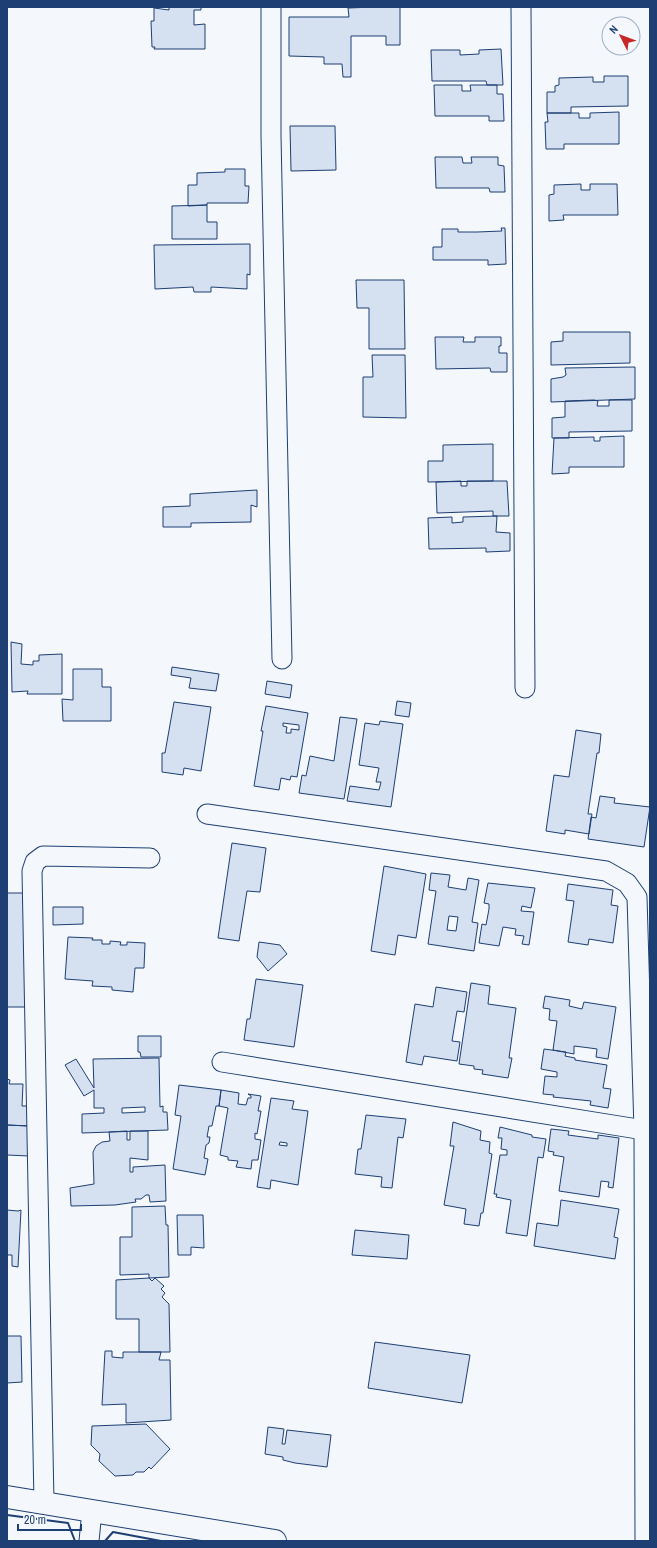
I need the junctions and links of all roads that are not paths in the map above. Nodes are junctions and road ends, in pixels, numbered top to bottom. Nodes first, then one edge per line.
1 (271, 7) edge
2 (521, 7) edge
3 (282, 659) dead end
4 (525, 688) dead end
5 (208, 814) dead end
6 (150, 858) dead end
7 (222, 1062) dead end
8 (644, 1130) junction
9 (7, 1497) edge
10 (44, 1502) junction
11 (92, 1511) junction
12 (90, 1541) edge
13 (275, 1541) edge
14 (645, 1541) edge

1 - 3 street
2 - 4 street
5 - 8 street
6 - 10 street
7 - 8 street
8 - 14 street
9 - 10 street
10 - 11 street
11 - 12 street
11 - 13 street

